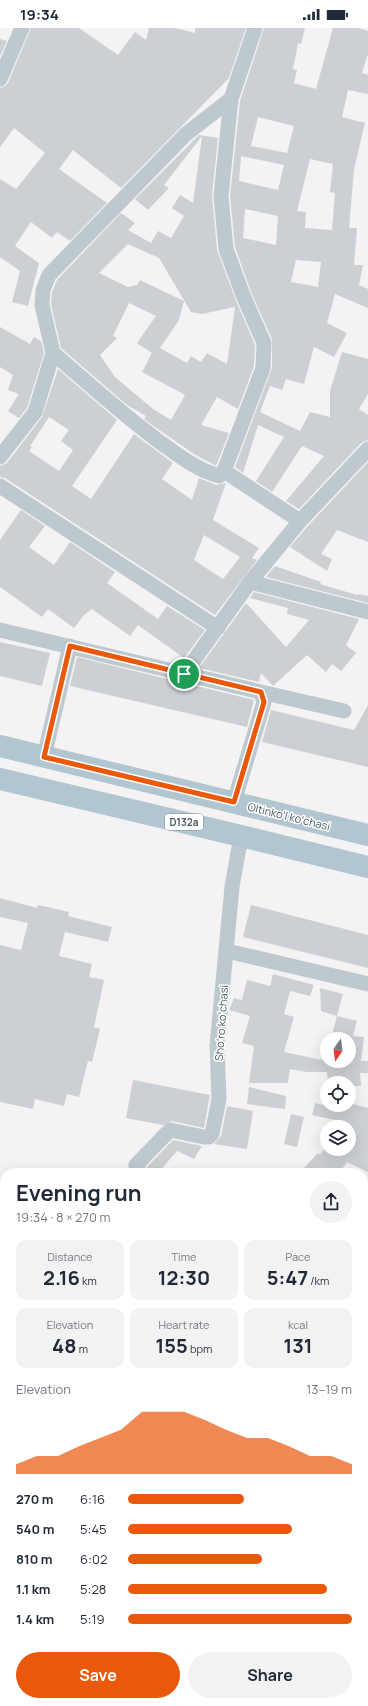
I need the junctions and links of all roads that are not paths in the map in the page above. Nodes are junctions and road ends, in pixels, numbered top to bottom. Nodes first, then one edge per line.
1 (22, 28) edge
2 (254, 28) edge
3 (0, 79) edge
4 (230, 99) junction
5 (53, 353) junction
6 (368, 449) edge
7 (0, 457) edge
8 (224, 471) junction
9 (0, 486) edge
10 (300, 521) junction
11 (250, 582) junction
12 (368, 612) edge
13 (218, 628) junction
14 (0, 630) edge
15 (70, 646) junction
16 (184, 674) junction
17 (261, 692) junction
18 (344, 712) dead end
19 (0, 746) edge
20 (44, 757) junction
21 (0, 779) edge
22 (234, 802) junction
23 (368, 835) edge
24 (241, 836) junction
25 (368, 867) edge
26 (226, 951) junction
27 (368, 984) edge
28 (138, 1168) edge

1 - 3 street
2 - 4 street
4 - 5 street
4 - 8 street
5 - 7 street
5 - 8 street
6 - 10 street
8 - 10 street
9 - 13 street
10 - 11 street
11 - 12 street
11 - 13 street
13 - 16 street
14 - 15 street
15 - 16 street
15 - 20 street
16 - 17 street
17 - 18 street
17 - 22 street
19 - 20 main road, Oltinkoʻl koʻchasi
20 - 22 main road, Oltinkoʻl koʻchasi
21 - 24 main road, D132a
22 - 23 main road, Oltinkoʻl koʻchasi
24 - 25 main road, D132a
24 - 26 street, Shoʻro koʻchasi
26 - 27 street
26 - 28 street, Shoʻro koʻchasi

